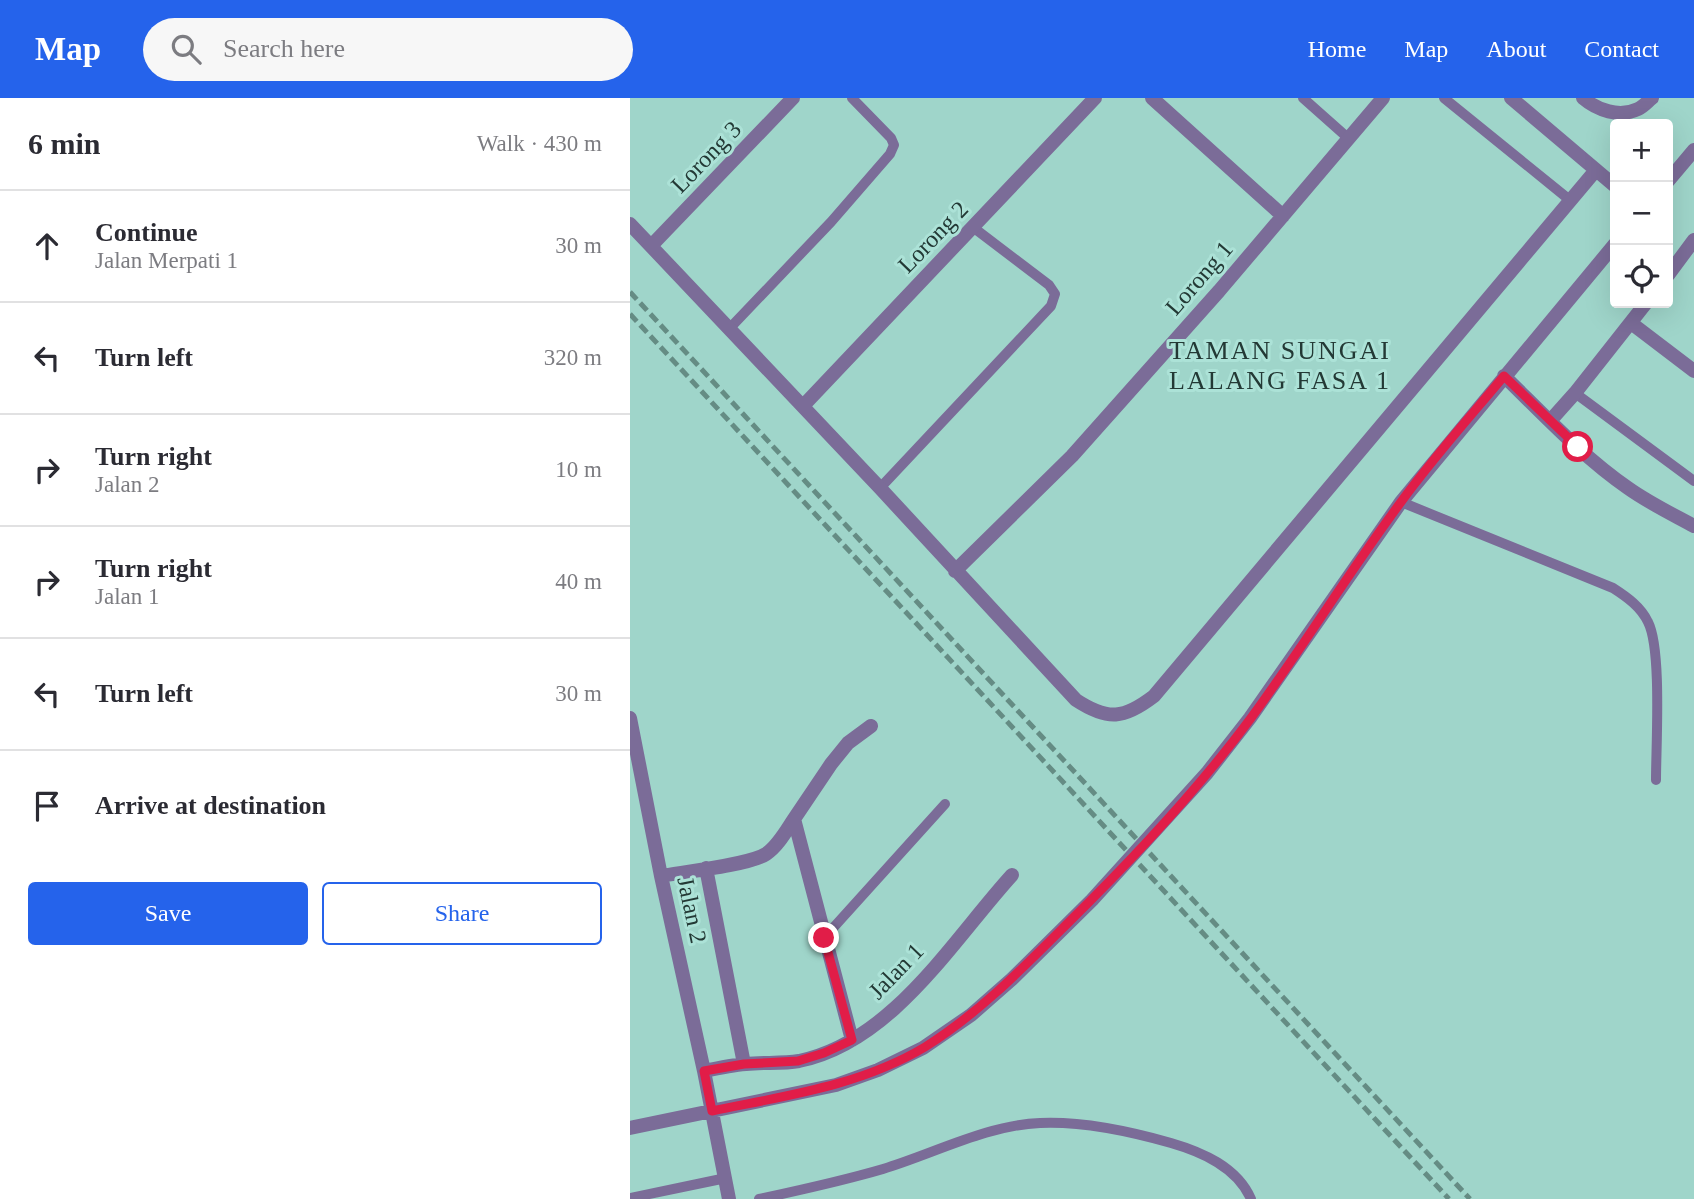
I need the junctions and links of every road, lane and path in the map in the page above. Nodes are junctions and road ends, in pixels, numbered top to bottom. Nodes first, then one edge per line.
1 (793, 98) edge
2 (852, 98) edge
3 (1095, 98) edge
4 (1152, 98) edge
5 (1303, 98) edge
6 (1383, 98) edge
7 (1444, 98) edge
8 (1511, 98) edge
9 (1583, 98) edge
10 (1652, 98) edge
11 (1348, 138) junction
12 (1694, 150) edge
13 (1597, 170) junction
14 (1673, 175) edge
15 (1610, 182) edge
16 (1571, 201) junction
17 (1283, 216) junction
18 (630, 224) edge
19 (974, 228) junction
20 (1694, 240) edge
21 (1614, 245) edge
22 (650, 246) junction
23 (1673, 268) edge
24 (1642, 308) edge
25 (1631, 323) junction
26 (729, 329) junction
27 (1694, 371) edge
28 (1504, 376) junction
29 (1575, 393) junction
30 (803, 406) junction
31 (1550, 421) junction
32 (1694, 481) edge
33 (880, 488) junction
34 (1401, 502) junction
35 (1694, 526) edge
36 (955, 571) junction
37 (630, 719) edge
38 (871, 726) dead end
39 (1656, 780) dead end
40 (946, 804) dead end
41 (794, 819) junction
42 (706, 868) junction
43 (661, 876) junction
44 (1012, 876) dead end
45 (824, 938) junction
46 (852, 1040) junction
47 (744, 1064) junction
48 (704, 1071) junction
49 (712, 1111) junction
50 (630, 1128) edge
51 (726, 1178) junction
52 (630, 1198) edge
53 (729, 1199) edge
54 (759, 1199) edge
55 (1251, 1199) edge

1 - 22 street, Lorong 3
2 - 26 lane
3 - 19 street, Lorong 2
4 - 17 street
5 - 11 lane
6 - 11 street, Lorong 1
7 - 16 lane
8 - 13 street
9 - 10 street
11 - 17 street, Lorong 1
12 - 14 street
13 - 15 street
13 - 16 street
16 - 36 street
17 - 36 street, Lorong 1
18 - 22 street
19 - 30 street, Lorong 2
19 - 33 lane
20 - 23 street
21 - 28 street
22 - 26 street
24 - 25 street
25 - 27 street
25 - 29 street
26 - 30 street
28 - 31 street
28 - 34 street
29 - 31 street
29 - 32 lane
30 - 33 street
31 - 35 street
33 - 36 street
34 - 39 lane
34 - 49 street
37 - 43 street, Jalan 2
38 - 41 street
40 - 45 lane
41 - 42 street
41 - 45 street
42 - 43 street
42 - 47 street
43 - 48 street, Jalan 2
44 - 46 street, Jalan 1
45 - 46 street
46 - 47 street, Jalan 1
47 - 48 street, Jalan 1
48 - 49 street, Jalan 2
49 - 50 street
49 - 51 street, Jalan 2
51 - 52 lane
51 - 53 street, Jalan 2
54 - 55 lane

